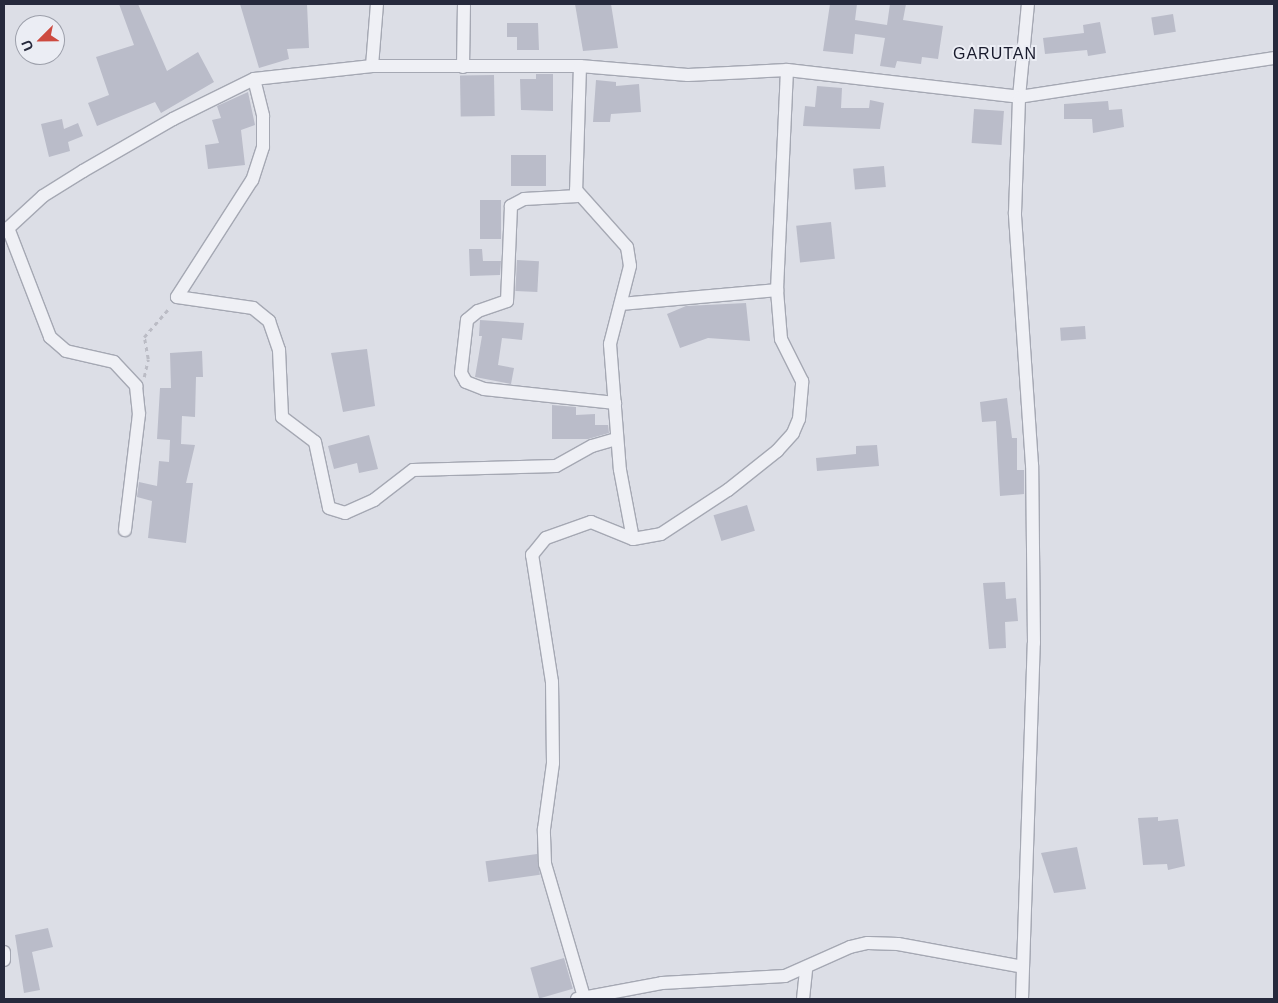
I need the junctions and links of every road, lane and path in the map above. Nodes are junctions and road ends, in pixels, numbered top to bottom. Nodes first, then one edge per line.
1 (377, 4) edge
2 (464, 4) edge
3 (1028, 4) edge
4 (1274, 58) edge
5 (372, 66) junction
6 (580, 66) junction
7 (463, 67) junction
8 (787, 70) junction
9 (254, 79) junction
10 (1019, 97) junction
11 (578, 196) junction
12 (6, 230) edge
13 (778, 290) junction
14 (177, 297) junction
15 (621, 304) junction
16 (136, 386) junction
17 (615, 403) junction
18 (617, 440) junction
19 (125, 530) dead end
20 (633, 539) junction
21 (4, 952) edge
22 (4, 960) edge
23 (1023, 967) junction
24 (806, 969) junction
25 (580, 998) edge
26 (803, 999) edge
27 (1022, 999) edge

1 - 5 street
2 - 7 street
3 - 10 street
4 - 10 street
5 - 7 street
5 - 9 street
6 - 7 street
6 - 8 street
6 - 11 street
8 - 10 street
8 - 13 street
9 - 12 street
9 - 14 street
10 - 23 street
11 - 15 street
11 - 17 street
12 - 16 street
13 - 15 street
13 - 20 street
14 - 16 path
14 - 18 street
15 - 17 street
16 - 19 street
17 - 18 street
18 - 20 street
20 - 25 street
21 - 22 street
23 - 24 street
23 - 27 street
24 - 25 street
24 - 26 street

